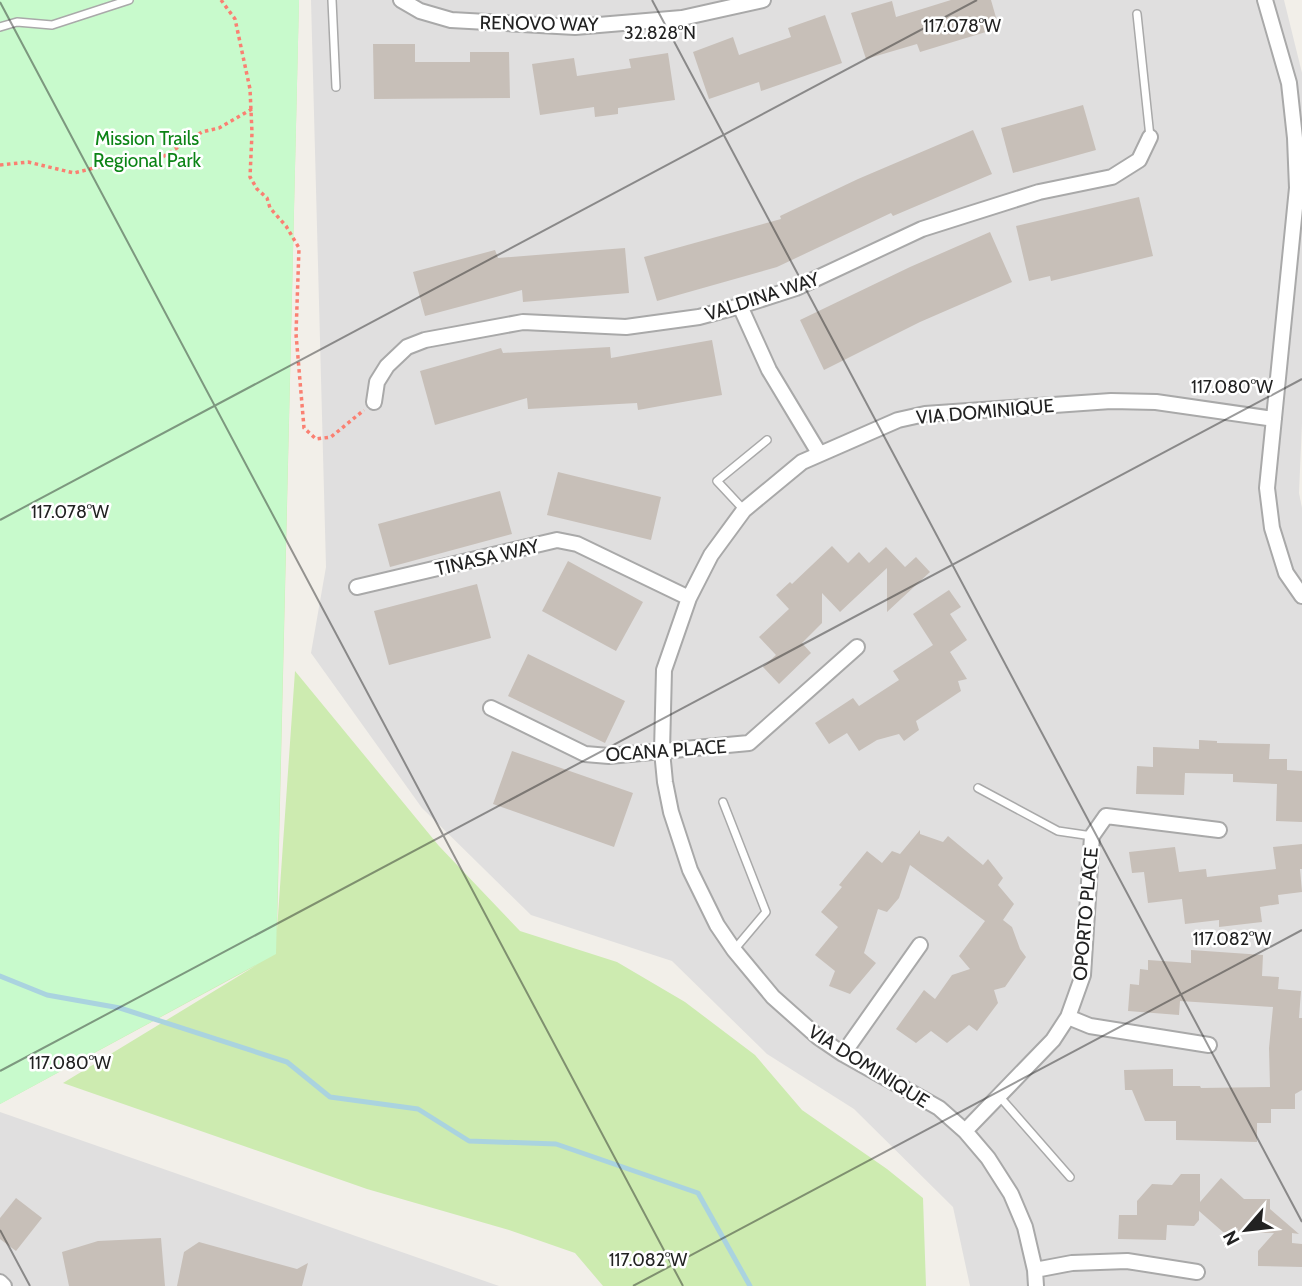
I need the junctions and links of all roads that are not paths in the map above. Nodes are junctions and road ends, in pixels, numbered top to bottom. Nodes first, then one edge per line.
1 (129, 0) edge
2 (332, 0) edge
3 (401, 0) edge
4 (763, 0) edge
5 (1265, 0) edge
6 (1136, 14) dead end
7 (0, 27) edge
8 (336, 87) dead end
9 (1150, 137) joint
10 (740, 306) junction
11 (374, 402) road end
12 (1274, 419) junction
13 (767, 440) dead end
14 (819, 453) junction
15 (744, 510) junction
16 (357, 587) dead end
17 (1302, 596) edge
18 (689, 598) junction
19 (857, 647) dead end
20 (491, 708) dead end
21 (662, 751) junction
22 (978, 788) dead end
23 (723, 803) dead end
24 (1219, 830) dead end
25 (1092, 836) junction
26 (920, 946) dead end
27 (734, 950) junction
28 (1068, 1017) junction
29 (1209, 1045) dead end
30 (843, 1054) junction
31 (999, 1096) junction
32 (965, 1131) junction
33 (1070, 1177) dead end
34 (1035, 1270) junction
35 (1197, 1272) dead end
36 (0, 1282) edge
37 (4, 1286) edge
38 (1036, 1286) edge

1 - 7 lane
2 - 8 lane
3 - 4 street, RENOVO WAY
5 - 12 street
6 - 9 lane
9 - 10 street, VALDINA WAY
10 - 11 street, VALDINA WAY
10 - 14 street
12 - 14 street, VIA DOMINIQUE
12 - 17 street
13 - 15 lane
14 - 15 street, VIA DOMINIQUE
15 - 18 street, VIA DOMINIQUE
16 - 18 street, TINASA WAY
18 - 21 street, VIA DOMINIQUE
19 - 21 street, OCANA PLACE
20 - 21 street, OCANA PLACE
21 - 27 street, VIA DOMINIQUE
22 - 25 lane
23 - 27 lane
24 - 25 street, OPORTO PLACE
25 - 28 street, OPORTO PLACE
26 - 30 street
27 - 30 street, VIA DOMINIQUE
28 - 29 street
28 - 31 street, OPORTO PLACE
30 - 32 street, VIA DOMINIQUE
31 - 32 street, OPORTO PLACE
31 - 33 lane
32 - 34 street, VIA DOMINIQUE
34 - 35 street
34 - 38 street, VIA DOMINIQUE
36 - 37 street

